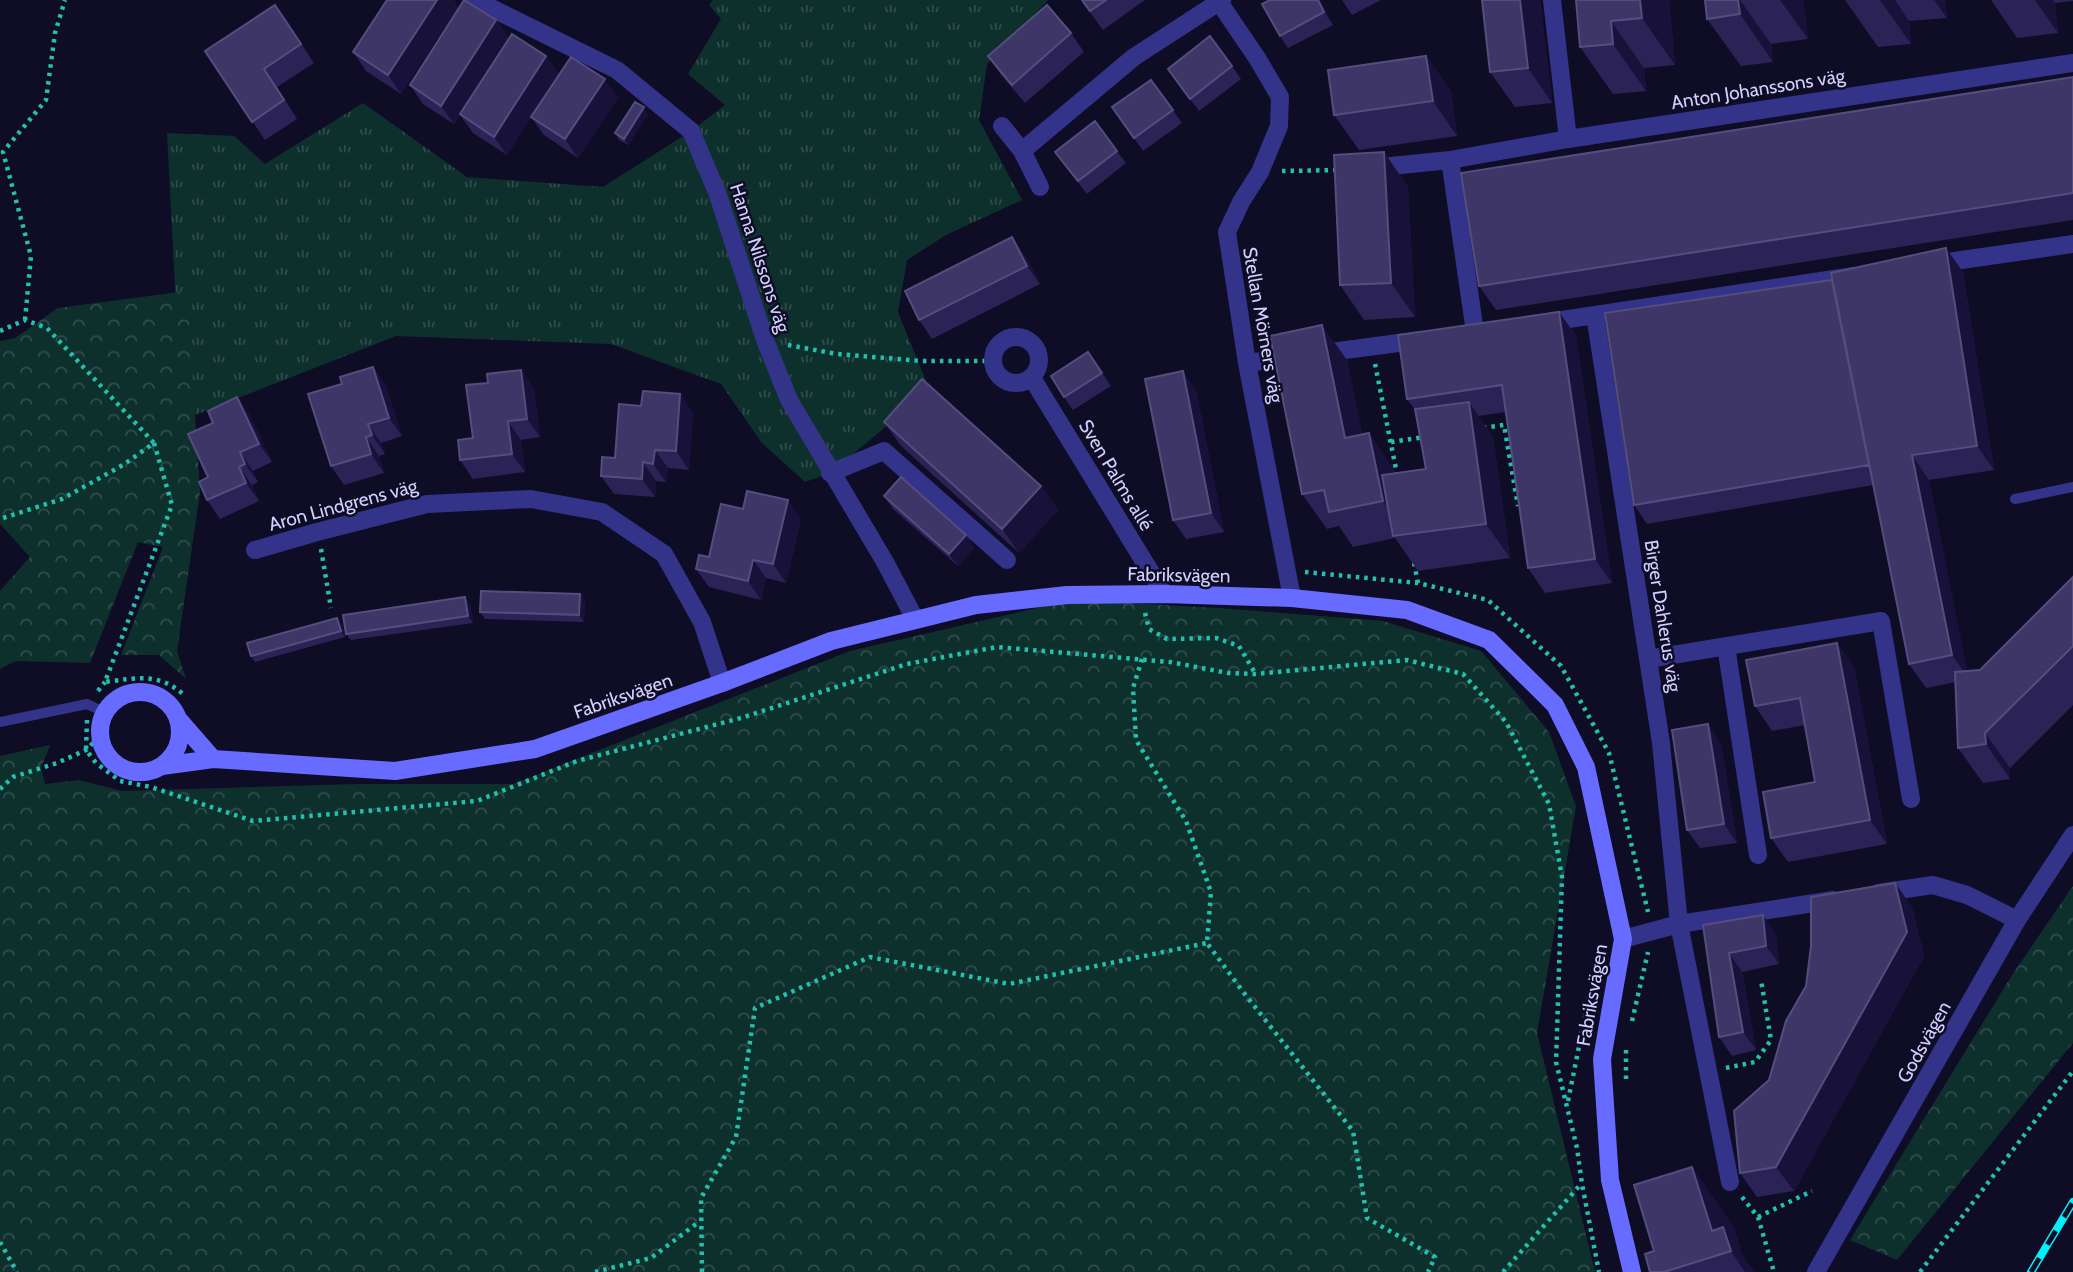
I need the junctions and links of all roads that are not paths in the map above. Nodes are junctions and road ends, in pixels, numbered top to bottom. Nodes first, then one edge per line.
1 (475, 0) edge
2 (1552, 0) edge
3 (1220, 1) edge
4 (2073, 63) edge
5 (1002, 126) dead end
6 (1568, 139) junction
7 (1022, 151) junction
8 (1450, 160) junction
9 (1353, 170) edge
10 (1041, 187) dead end
11 (2073, 244) edge
12 (1919, 267) edge
13 (1865, 275) edge
14 (1595, 315) junction
15 (1528, 325) edge
16 (1475, 332) edge
17 (1436, 338) edge
18 (1247, 363) junction
19 (1032, 378) junction
20 (830, 472) junction
21 (2073, 487) edge
22 (2015, 499) dead end
23 (256, 550) dead end
24 (1007, 559) dead end
25 (1164, 594) junction
26 (1292, 598) junction
27 (915, 619) junction
28 (1726, 646) junction
29 (1648, 659) junction
30 (722, 683) junction
31 (104, 712) junction
32 (179, 720) junction
33 (0, 722) edge
34 (213, 759) junction
35 (162, 766) junction
36 (1912, 799) dead end
37 (2073, 835) edge
38 (1758, 855) dead end
39 (2017, 920) junction
40 (1679, 924) junction
41 (1623, 939) junction
42 (1730, 1182) dead end
43 (1632, 1272) edge
44 (1816, 1272) edge

1 - 20 street, Hanna Nilssons väg
2 - 6 street
3 - 7 street, Stellan Mörners väg
3 - 18 street, Stellan Mörners väg
4 - 6 street, Anton Johanssons väg
5 - 7 street
6 - 8 street, Anton Johanssons väg
7 - 10 street
8 - 9 street, Anton Johanssons väg
8 - 16 street
11 - 12 street
13 - 14 street
14 - 15 street
14 - 29 street, Birger Dahlerus väg
17 - 18 street
18 - 26 street, Stellan Mörners väg
19 - 19 street
19 - 25 street, Sven Palms allé
20 - 24 street
20 - 27 street, Hanna Nilssons väg
21 - 22 lane
23 - 30 street, Aron Lindgrens väg
25 - 26 street, Fabriksvägen
25 - 27 street, Fabriksvägen
26 - 41 street, Fabriksvägen
27 - 30 street, Fabriksvägen
28 - 29 street
28 - 36 street
28 - 38 street
29 - 40 street, Birger Dahlerus väg
30 - 34 street, Fabriksvägen
31 - 32 street
31 - 33 lane
31 - 35 street, Fabriksvägen
32 - 34 street
32 - 35 street
34 - 35 street, Fabriksvägen
37 - 39 street, Godsvägen
39 - 40 street
39 - 44 street, Godsvägen
40 - 41 street
40 - 42 street, Birger Dahlerus väg
41 - 43 street, Fabriksvägen

